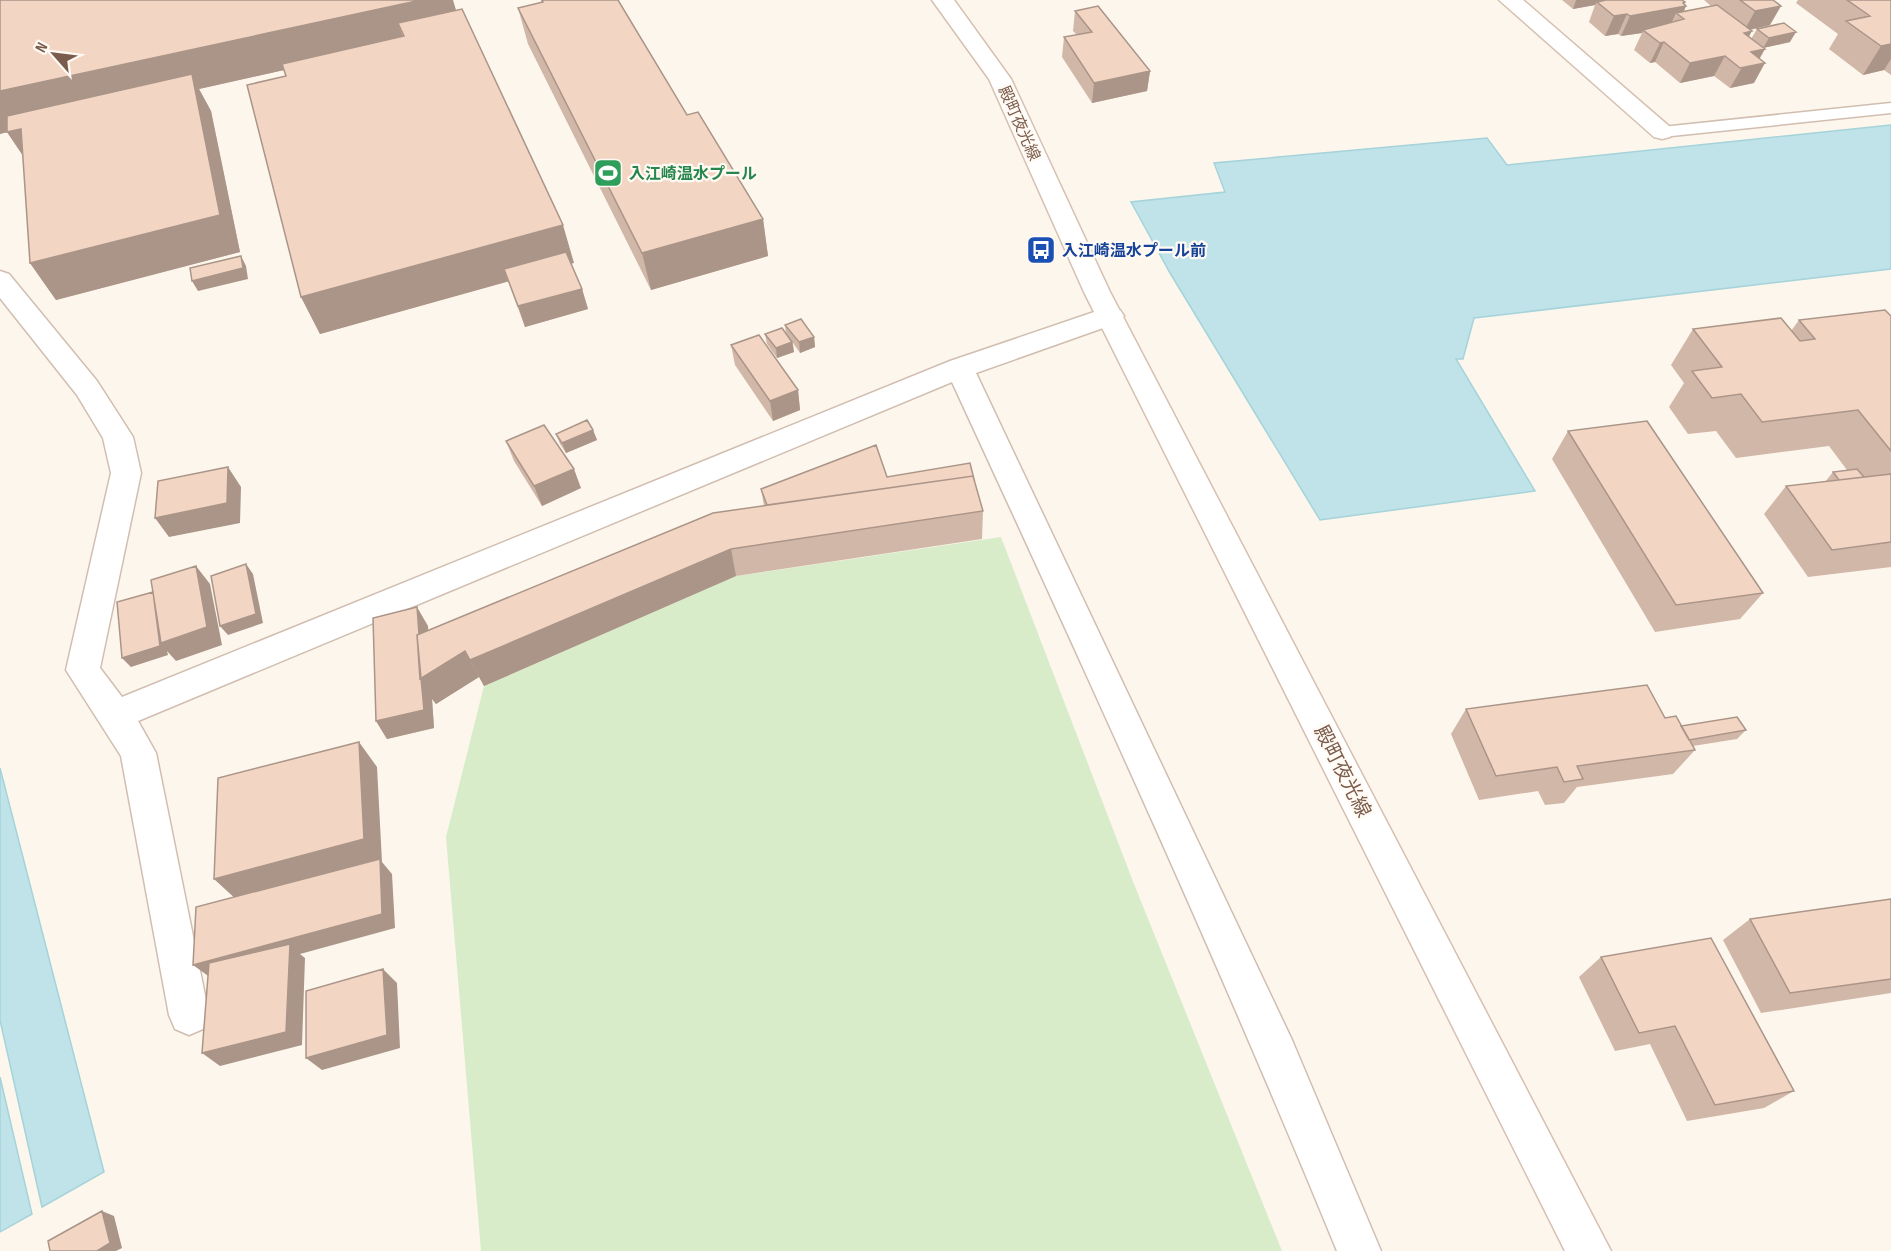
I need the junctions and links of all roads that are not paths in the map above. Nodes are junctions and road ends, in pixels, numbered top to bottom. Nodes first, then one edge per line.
1 (943, 0) edge
2 (1510, 0) edge
3 (1891, 108) edge
4 (1662, 132) joint
5 (0, 280) edge
6 (1104, 304) junction
7 (960, 368) junction
8 (115, 715) junction
9 (189, 1016) dead end
10 (1359, 1251) edge
11 (1589, 1251) edge

1 - 6 street, 殿町夜光線
2 - 4 street
3 - 4 lane
5 - 8 street
6 - 7 street
6 - 11 street, 殿町夜光線
7 - 8 street
7 - 10 street
8 - 9 street

